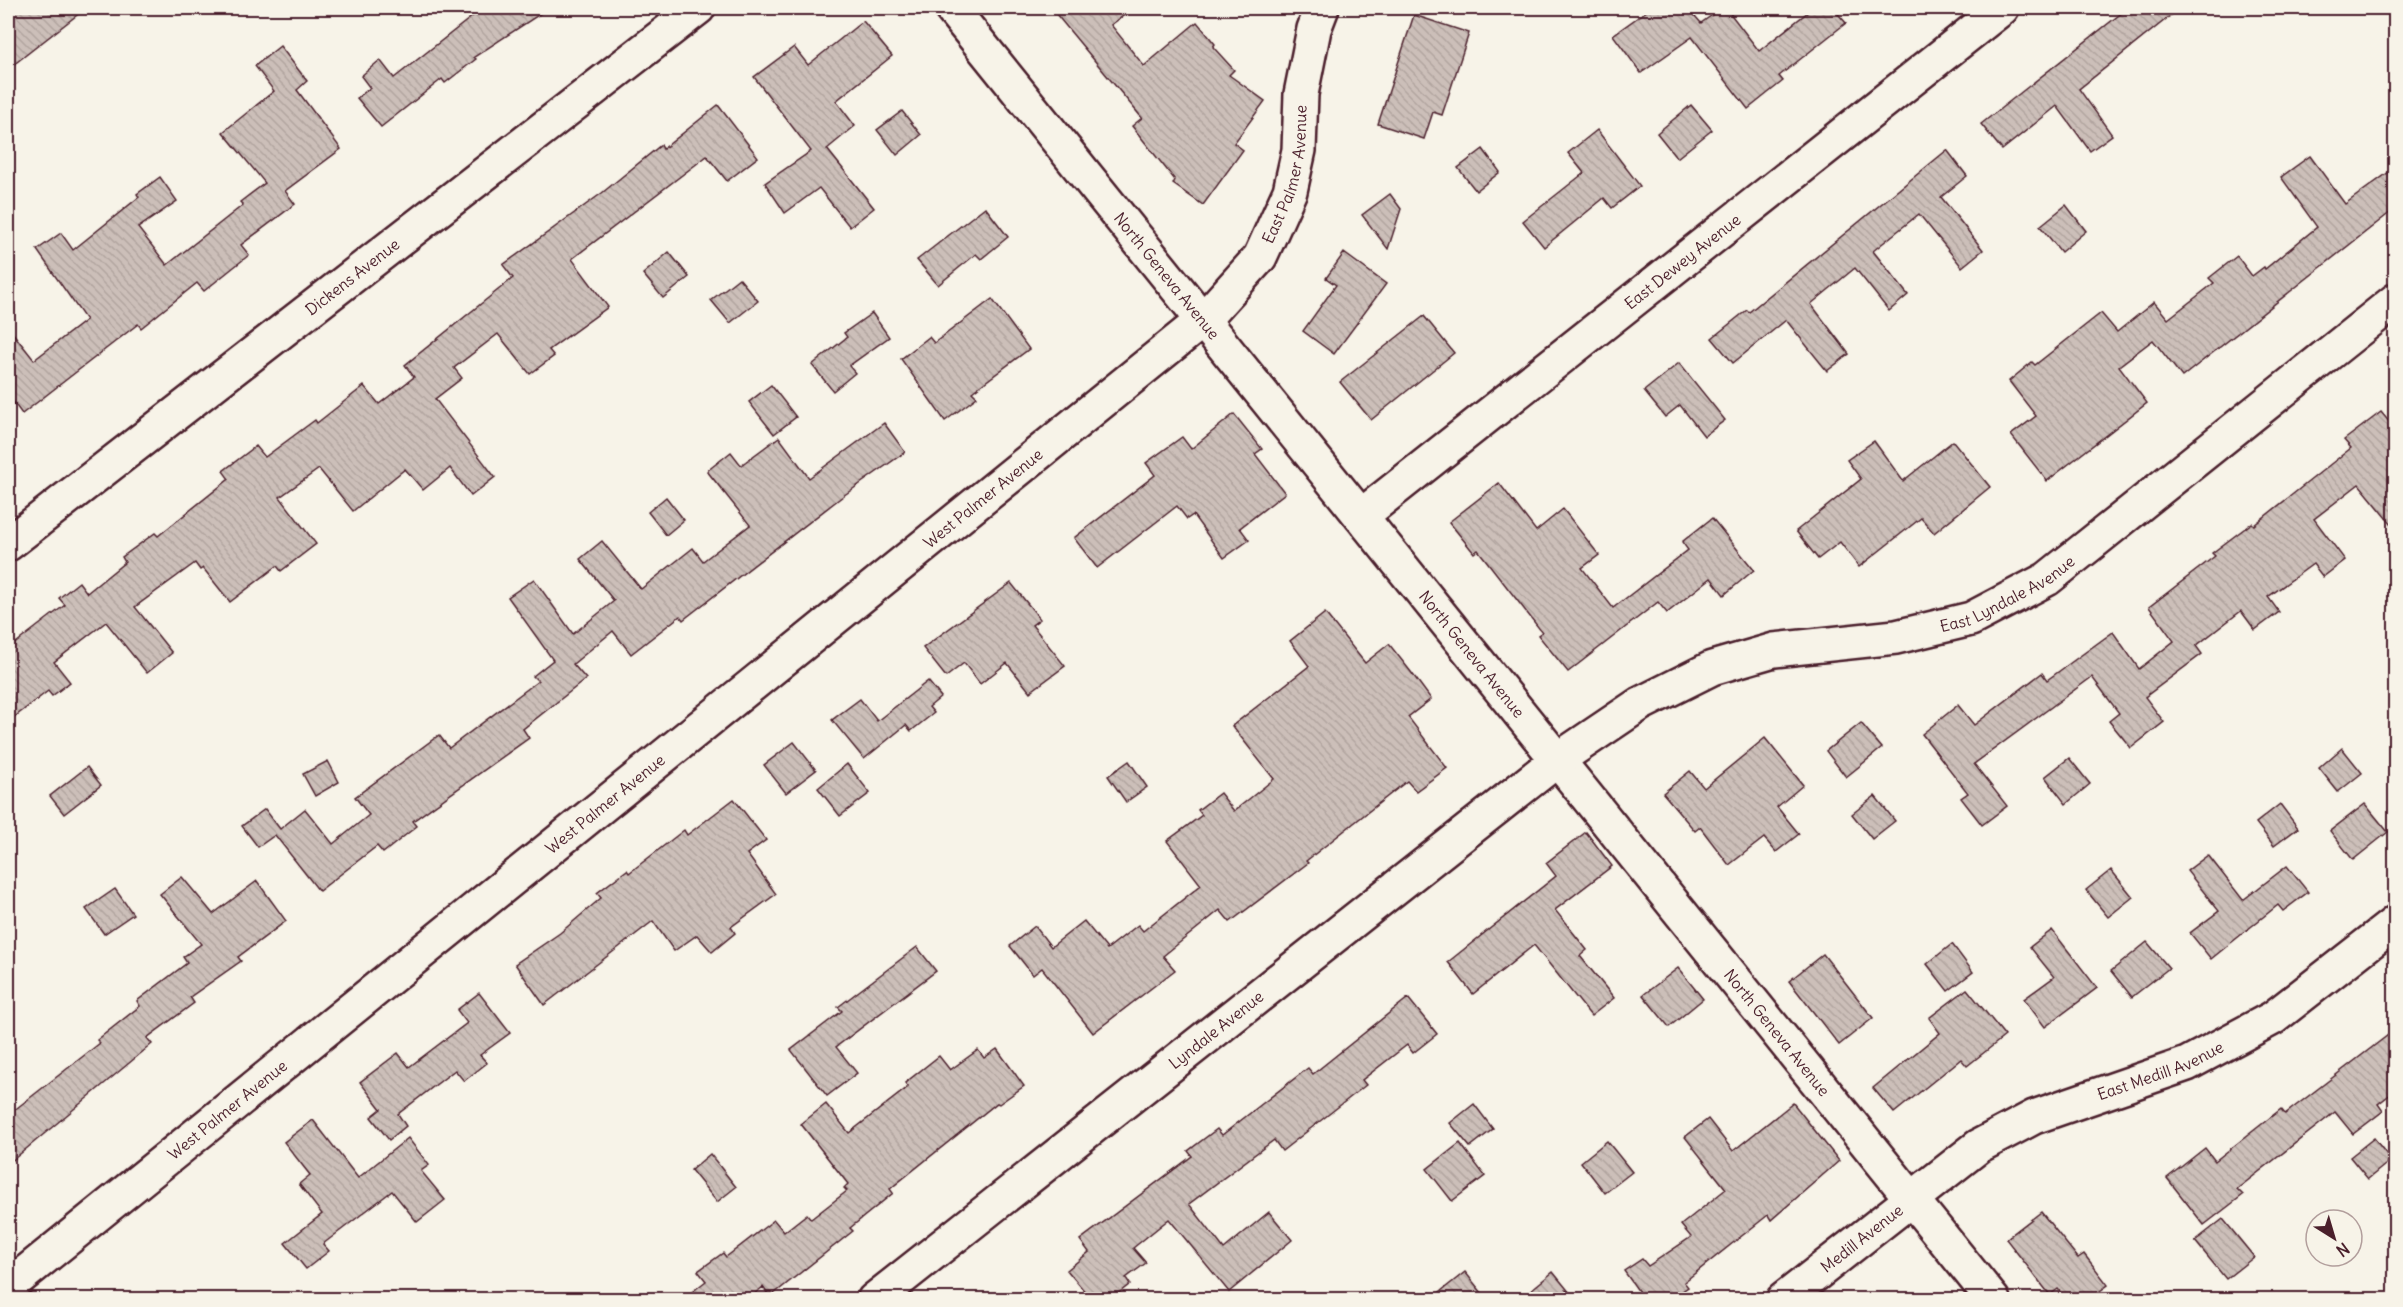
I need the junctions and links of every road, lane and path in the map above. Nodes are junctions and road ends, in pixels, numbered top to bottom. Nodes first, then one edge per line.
1 (698, 8) edge
2 (951, 8) edge
3 (1322, 8) edge
4 (2002, 8) edge
5 (2396, 300) edge
6 (1203, 320) junction
7 (1361, 516) junction
8 (8, 544) edge
9 (1557, 760) junction
10 (2396, 922) edge
11 (1911, 1198) junction
12 (8, 1287) edge
13 (874, 1299) edge
14 (1783, 1299) edge
15 (1993, 1299) edge

1 - 8 street, Dickens Avenue
2 - 6 street, North Geneva Avenue
3 - 6 street, East Palmer Avenue
4 - 7 street, East Dewey Avenue
5 - 9 street, East Lyndale Avenue
6 - 7 street, North Geneva Avenue
6 - 12 street, West Palmer Avenue
7 - 9 street, North Geneva Avenue
9 - 11 street, North Geneva Avenue
9 - 13 street, Lyndale Avenue
10 - 11 street, East Medill Avenue
11 - 14 street, Medill Avenue
11 - 15 street, North Geneva Avenue

